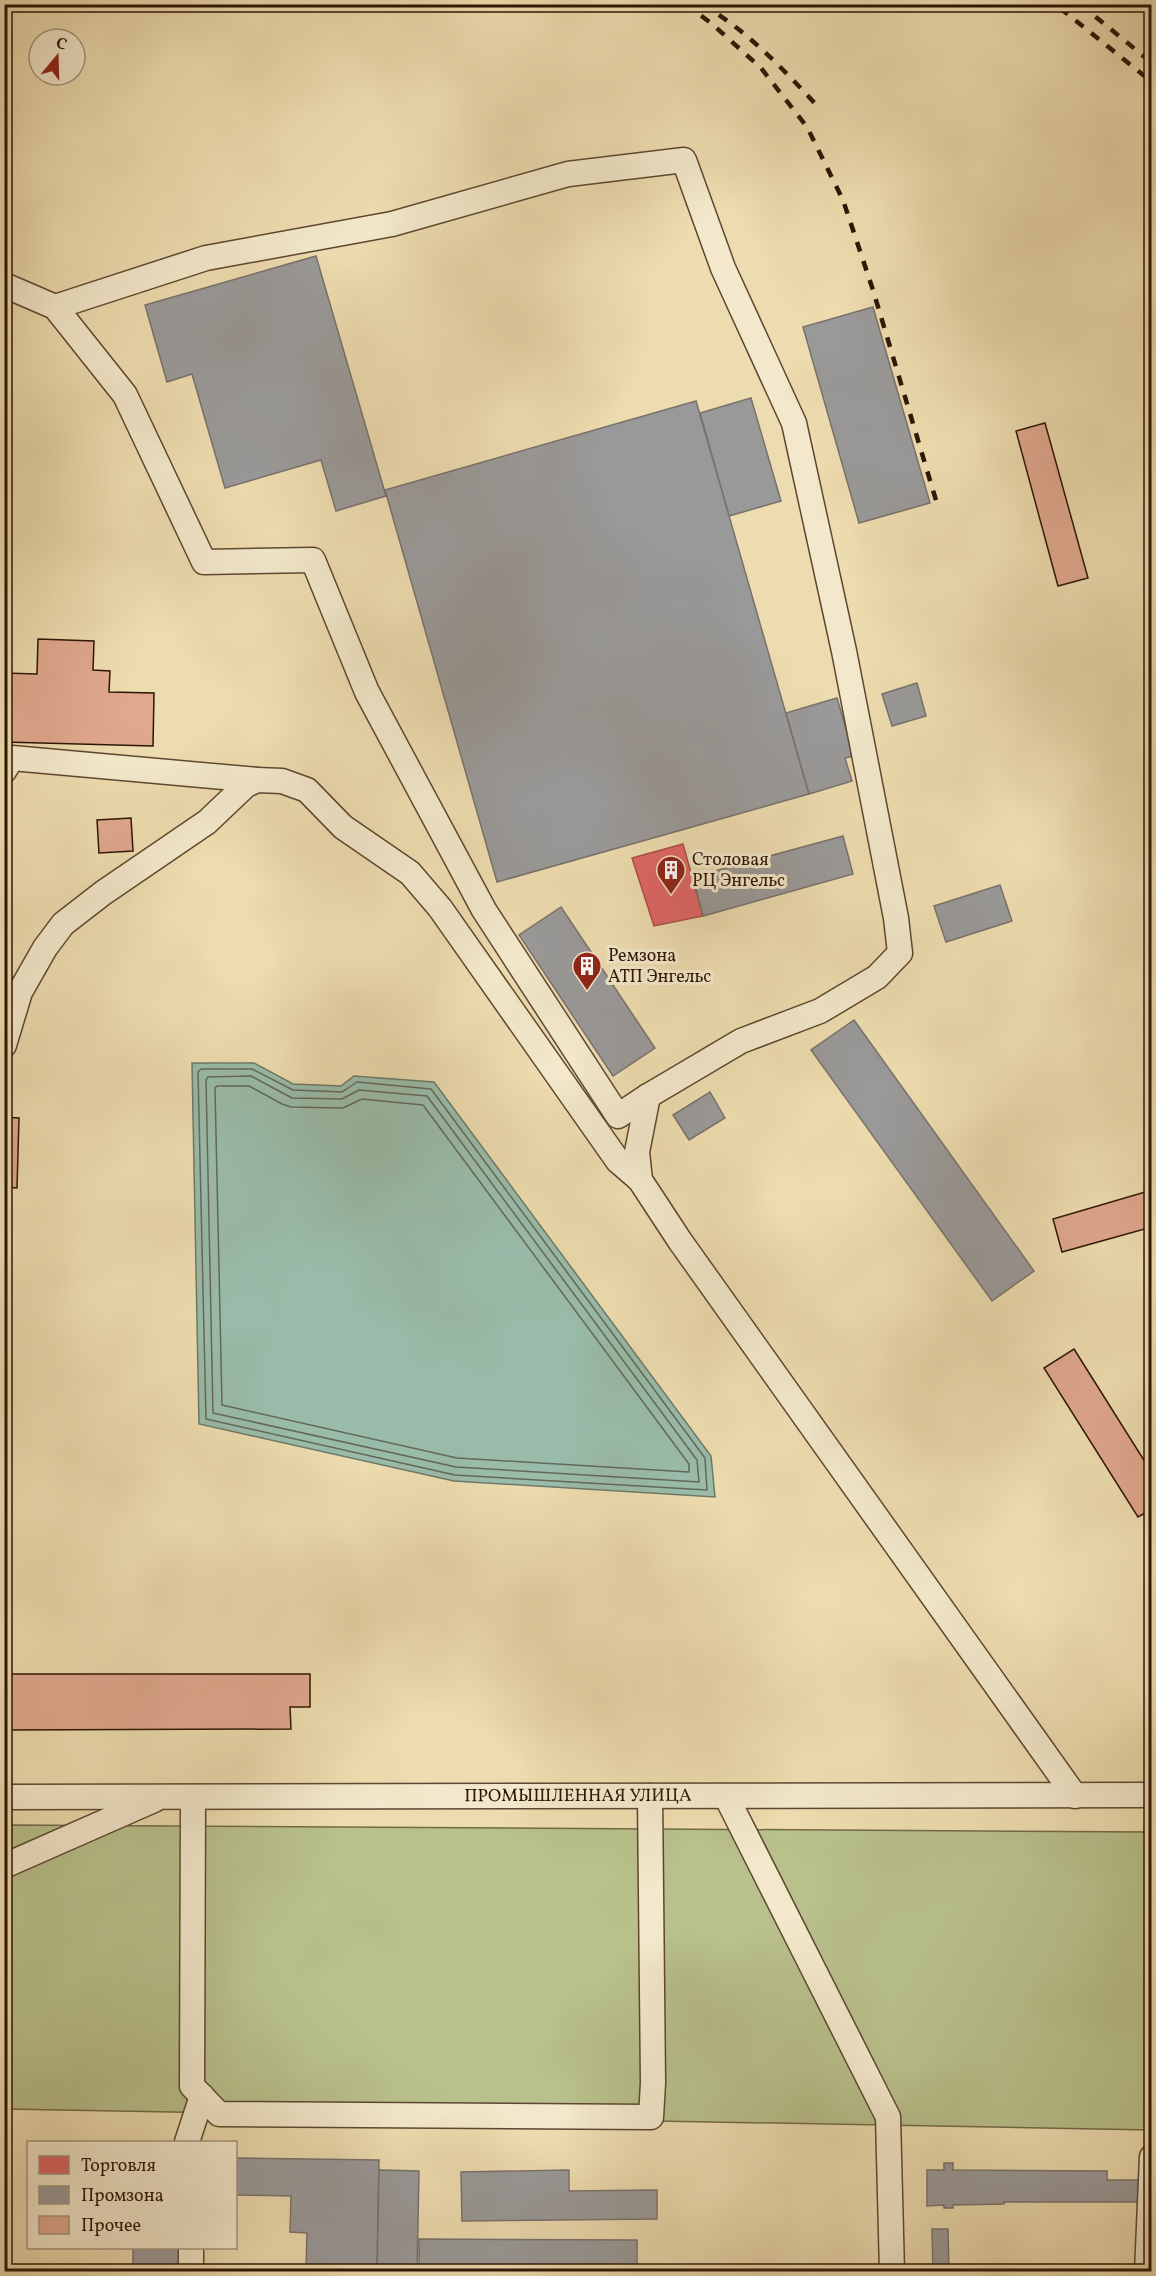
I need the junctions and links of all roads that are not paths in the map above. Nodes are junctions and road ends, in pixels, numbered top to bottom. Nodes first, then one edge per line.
1 (4, 285) edge
2 (55, 308) junction
3 (4, 771) edge
4 (257, 780) junction
5 (4, 1045) edge
6 (648, 1096) junction
7 (640, 1180) junction
8 (1152, 1795) edge
9 (650, 1796) junction
10 (726, 1796) junction
11 (1075, 1796) junction
12 (4, 1797) edge
13 (162, 1797) junction
14 (192, 1797) junction
15 (4, 1866) edge
16 (202, 2096) junction
17 (187, 2141) edge
18 (1152, 2157) edge
19 (191, 2249) edge
20 (191, 2271) edge
21 (892, 2271) edge
22 (1147, 2271) edge

1 - 2 street
2 - 6 street
2 - 6 street
3 - 4 street
4 - 5 street
4 - 7 street
6 - 7 street
7 - 11 street
8 - 11 street, ПРОМЫШЛЕННАЯ УЛИЦА
9 - 10 street, ПРОМЫШЛЕННАЯ УЛИЦА
9 - 14 street, ПРОМЫШЛЕННАЯ УЛИЦА
9 - 16 street
10 - 11 street, ПРОМЫШЛЕННАЯ УЛИЦА
10 - 21 street
12 - 13 street, ПРОМЫШЛЕННАЯ УЛИЦА
13 - 14 street, ПРОМЫШЛЕННАЯ УЛИЦА
13 - 15 street
14 - 16 street
16 - 17 street
18 - 22 street
19 - 20 street

